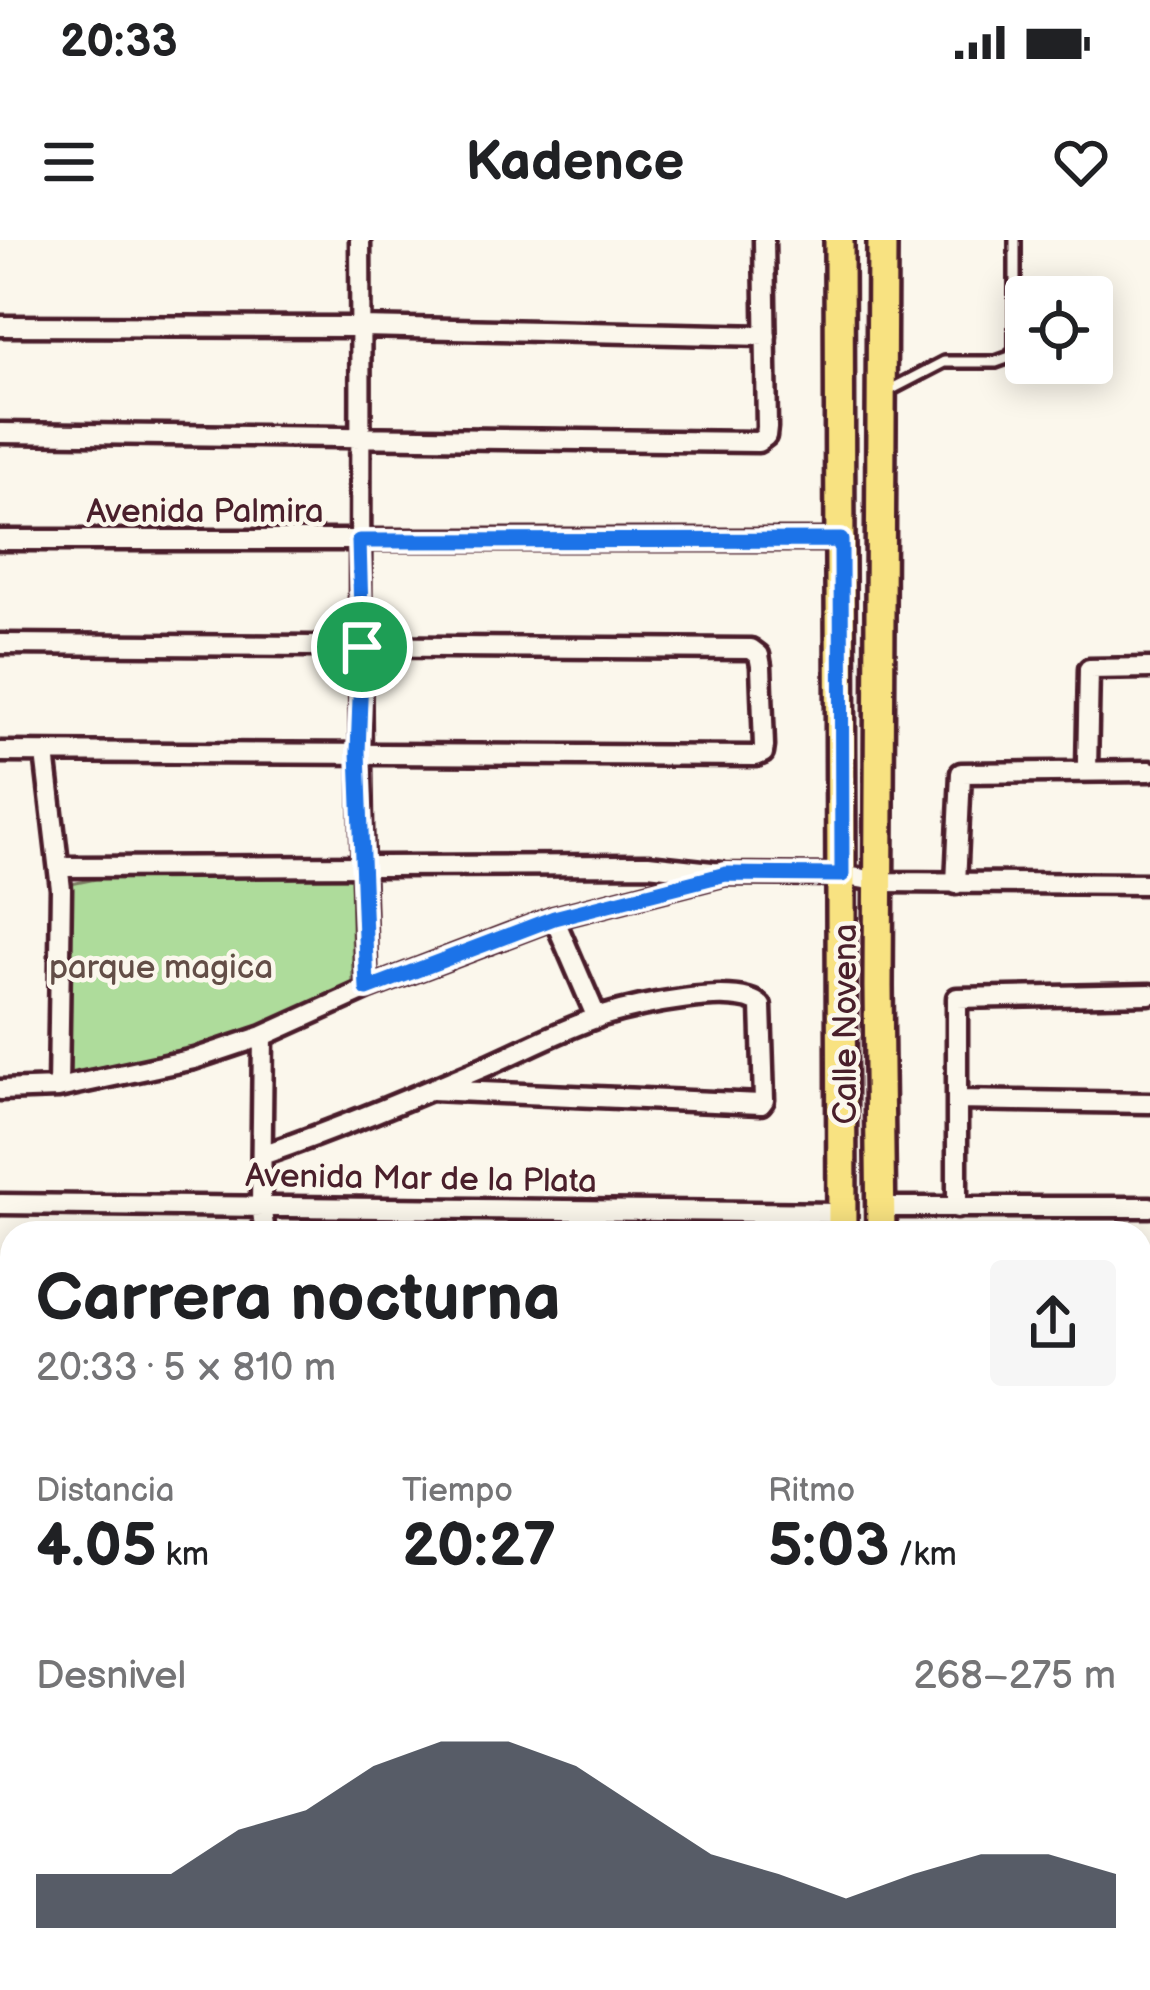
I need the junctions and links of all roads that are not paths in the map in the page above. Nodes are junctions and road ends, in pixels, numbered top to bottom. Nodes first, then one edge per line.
1 (360, 240) edge
2 (764, 240) edge
3 (838, 240) edge
4 (882, 240) edge
5 (1015, 240) edge
6 (0, 326) edge
7 (361, 327) junction
8 (766, 336) junction
9 (882, 394) junction
10 (0, 433) edge
11 (360, 437) junction
12 (0, 540) edge
13 (841, 540) junction
14 (359, 541) junction
15 (0, 644) edge
16 (362, 647) junction
17 (1150, 668) edge
18 (0, 752) edge
19 (358, 752) junction
20 (45, 753) junction
21 (1087, 770) junction
22 (1150, 771) edge
23 (361, 865) junction
24 (603, 865) junction
25 (60, 867) junction
26 (726, 874) junction
27 (842, 875) junction
28 (881, 883) junction
29 (956, 884) junction
30 (1150, 884) edge
31 (668, 890) junction
32 (609, 903) junction
33 (554, 918) junction
34 (367, 989) junction
35 (1150, 994) edge
36 (597, 1018) junction
37 (263, 1036) junction
38 (58, 1088) junction
39 (0, 1090) edge
40 (432, 1090) junction
41 (958, 1100) junction
42 (1150, 1103) edge
43 (262, 1155) junction
44 (0, 1204) edge
45 (261, 1204) junction
46 (957, 1208) junction
47 (1150, 1208) edge
48 (880, 1220) edge
49 (263, 1221) edge
50 (781, 1221) edge
51 (842, 1221) edge

1 - 7 street
2 - 8 street
3 - 13 main road, Calle Novena
4 - 9 main road, Calle Novena
5 - 9 lane
6 - 7 street
7 - 8 street
7 - 11 street
8 - 11 street
9 - 28 main road, Calle Novena
10 - 11 street
11 - 14 street
12 - 14 street, Avenida Palmira
13 - 14 street, Avenida Palmira
13 - 27 main road, Calle Novena
14 - 16 street
15 - 16 street
16 - 19 street
16 - 19 street
17 - 21 street
18 - 20 street
19 - 20 street
19 - 23 street
20 - 25 street
21 - 22 street
21 - 29 street
23 - 24 street
23 - 25 street
23 - 34 street
24 - 26 street
24 - 31 street
24 - 32 street
25 - 38 street
26 - 27 street
26 - 31 street
27 - 28 street
27 - 51 main road, Calle Novena
28 - 29 street
28 - 48 main road, Calle Novena
29 - 30 street
31 - 32 street
32 - 33 street
33 - 34 street
33 - 36 street
34 - 37 street
35 - 41 street
36 - 40 street
36 - 40 street
37 - 38 street
37 - 43 street
38 - 39 street
40 - 43 street
41 - 42 street
41 - 46 street
43 - 45 street
44 - 45 street, Avenida Mar de la Plata
45 - 49 street
45 - 50 street, Avenida Mar de la Plata
46 - 47 street
46 - 48 street

